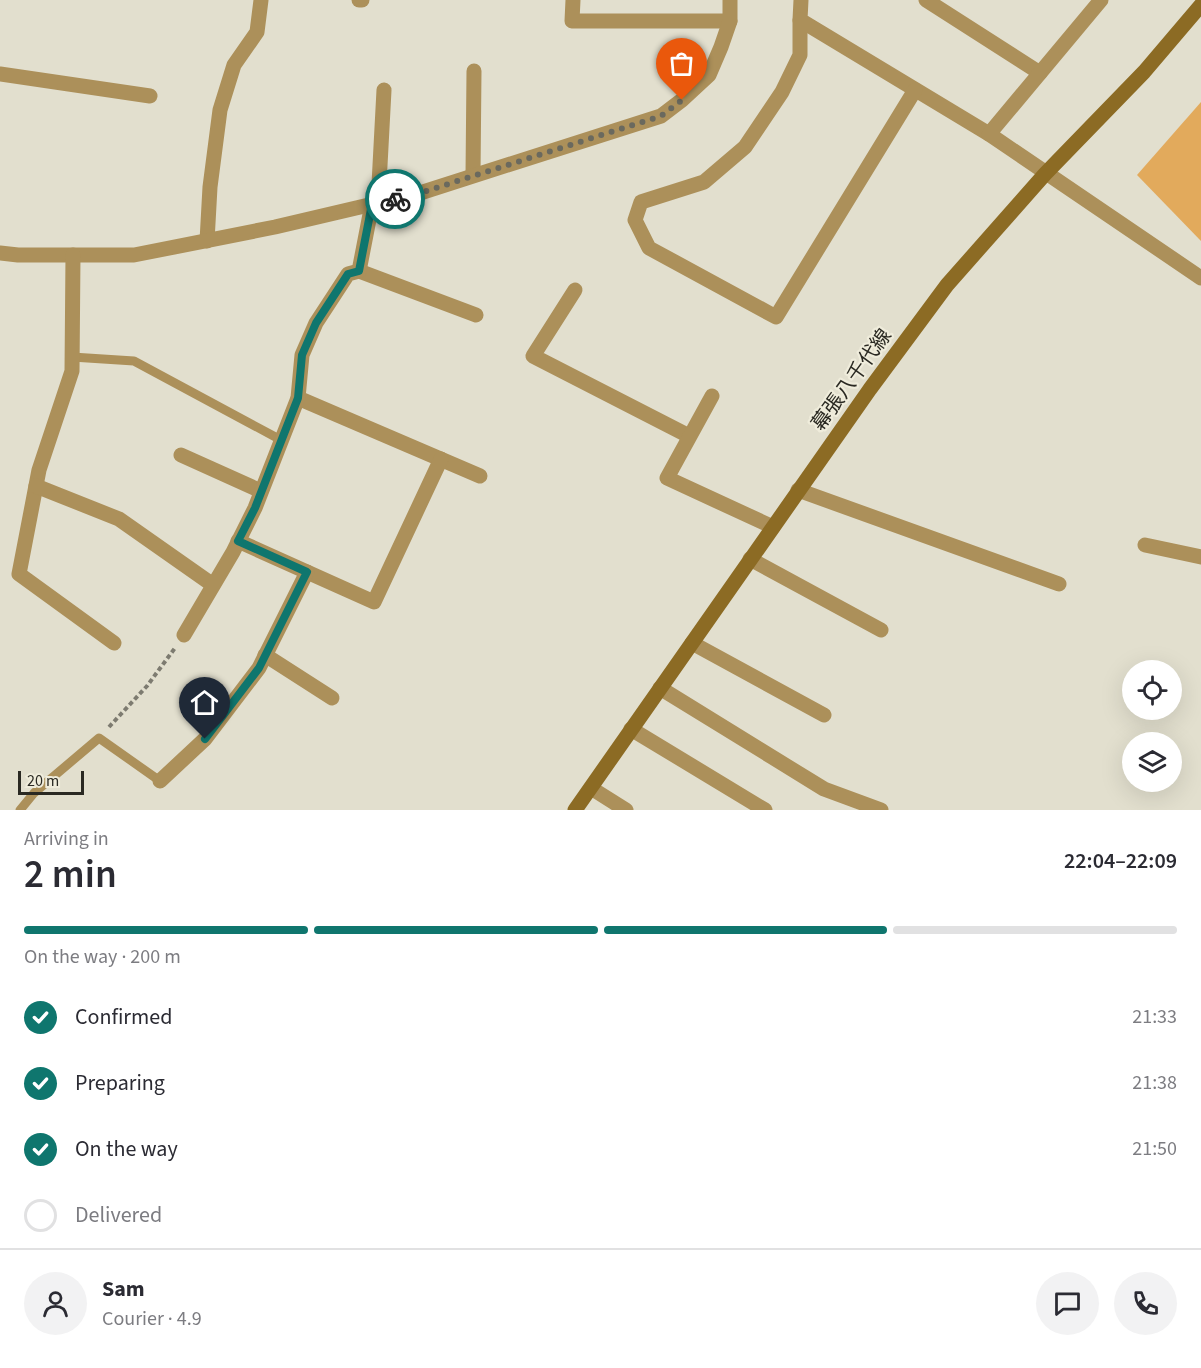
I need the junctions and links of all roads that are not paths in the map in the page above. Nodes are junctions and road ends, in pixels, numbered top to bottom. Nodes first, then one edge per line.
1 (261, 0) edge
2 (573, 0) edge
3 (730, 0) edge
4 (801, 0) edge
5 (926, 0) edge
6 (1101, 0) edge
7 (1201, 5) edge
8 (800, 20) junction
9 (730, 21) junction
10 (474, 71) dead end
11 (1040, 73) junction
12 (0, 74) edge
13 (384, 90) dead end
14 (915, 90) junction
15 (150, 96) dead end
16 (989, 134) junction
17 (1045, 174) junction
18 (474, 176) junction
19 (375, 203) junction
20 (207, 241) junction
21 (0, 253) edge
22 (73, 255) junction
23 (359, 271) junction
24 (1201, 278) edge
25 (575, 290) dead end
26 (476, 315) dead end
27 (72, 357) junction
28 (711, 396) dead end
29 (298, 398) junction
30 (689, 436) junction
31 (281, 440) junction
32 (182, 455) dead end
33 (441, 459) junction
34 (480, 476) dead end
35 (36, 486) junction
36 (798, 490) junction
37 (261, 491) junction
38 (772, 528) junction
39 (238, 541) junction
40 (1145, 545) dead end
41 (1201, 557) edge
42 (750, 559) junction
43 (307, 572) junction
44 (213, 585) junction
45 (1059, 585) dead end
46 (881, 630) dead end
47 (184, 635) road end
48 (114, 643) dead end
49 (692, 643) junction
50 (265, 655) junction
51 (660, 688) junction
52 (332, 699) dead end
53 (824, 716) dead end
54 (631, 729) junction
55 (160, 781) joint
56 (591, 788) junction
57 (20, 810) edge
58 (575, 810) edge
59 (626, 810) edge
60 (765, 810) edge
61 (881, 810) edge

1 - 20 street
2 - 9 street
3 - 9 street
4 - 8 street
5 - 11 street
6 - 11 street
7 - 17 main road, 幕張八千代線
8 - 14 street
8 - 14 street
9 - 18 street
10 - 18 street
11 - 16 street
12 - 15 street
13 - 19 street
14 - 16 street
16 - 17 street
17 - 24 street
17 - 36 main road, 幕張八千代線
18 - 19 street
19 - 20 street
19 - 23 street
20 - 22 street
21 - 22 street
22 - 27 street
23 - 26 street
23 - 29 street
25 - 30 street
27 - 31 lane
27 - 35 street
28 - 30 street
29 - 31 street
29 - 33 street
30 - 38 street
31 - 37 street
32 - 37 street
33 - 34 street
33 - 43 street
35 - 44 street
35 - 48 street
36 - 38 main road, 幕張八千代線
36 - 45 street
37 - 39 street
38 - 42 main road, 幕張八千代線
39 - 43 street
39 - 44 street
40 - 41 street
42 - 46 street
42 - 49 main road, 幕張八千代線
43 - 50 street
44 - 47 street
49 - 51 main road, 幕張八千代線
49 - 53 street
50 - 52 street
50 - 55 street
51 - 54 main road, 幕張八千代線
51 - 61 street
54 - 56 main road, 幕張八千代線
54 - 60 street
55 - 57 lane
56 - 58 main road, 幕張八千代線
56 - 59 street

